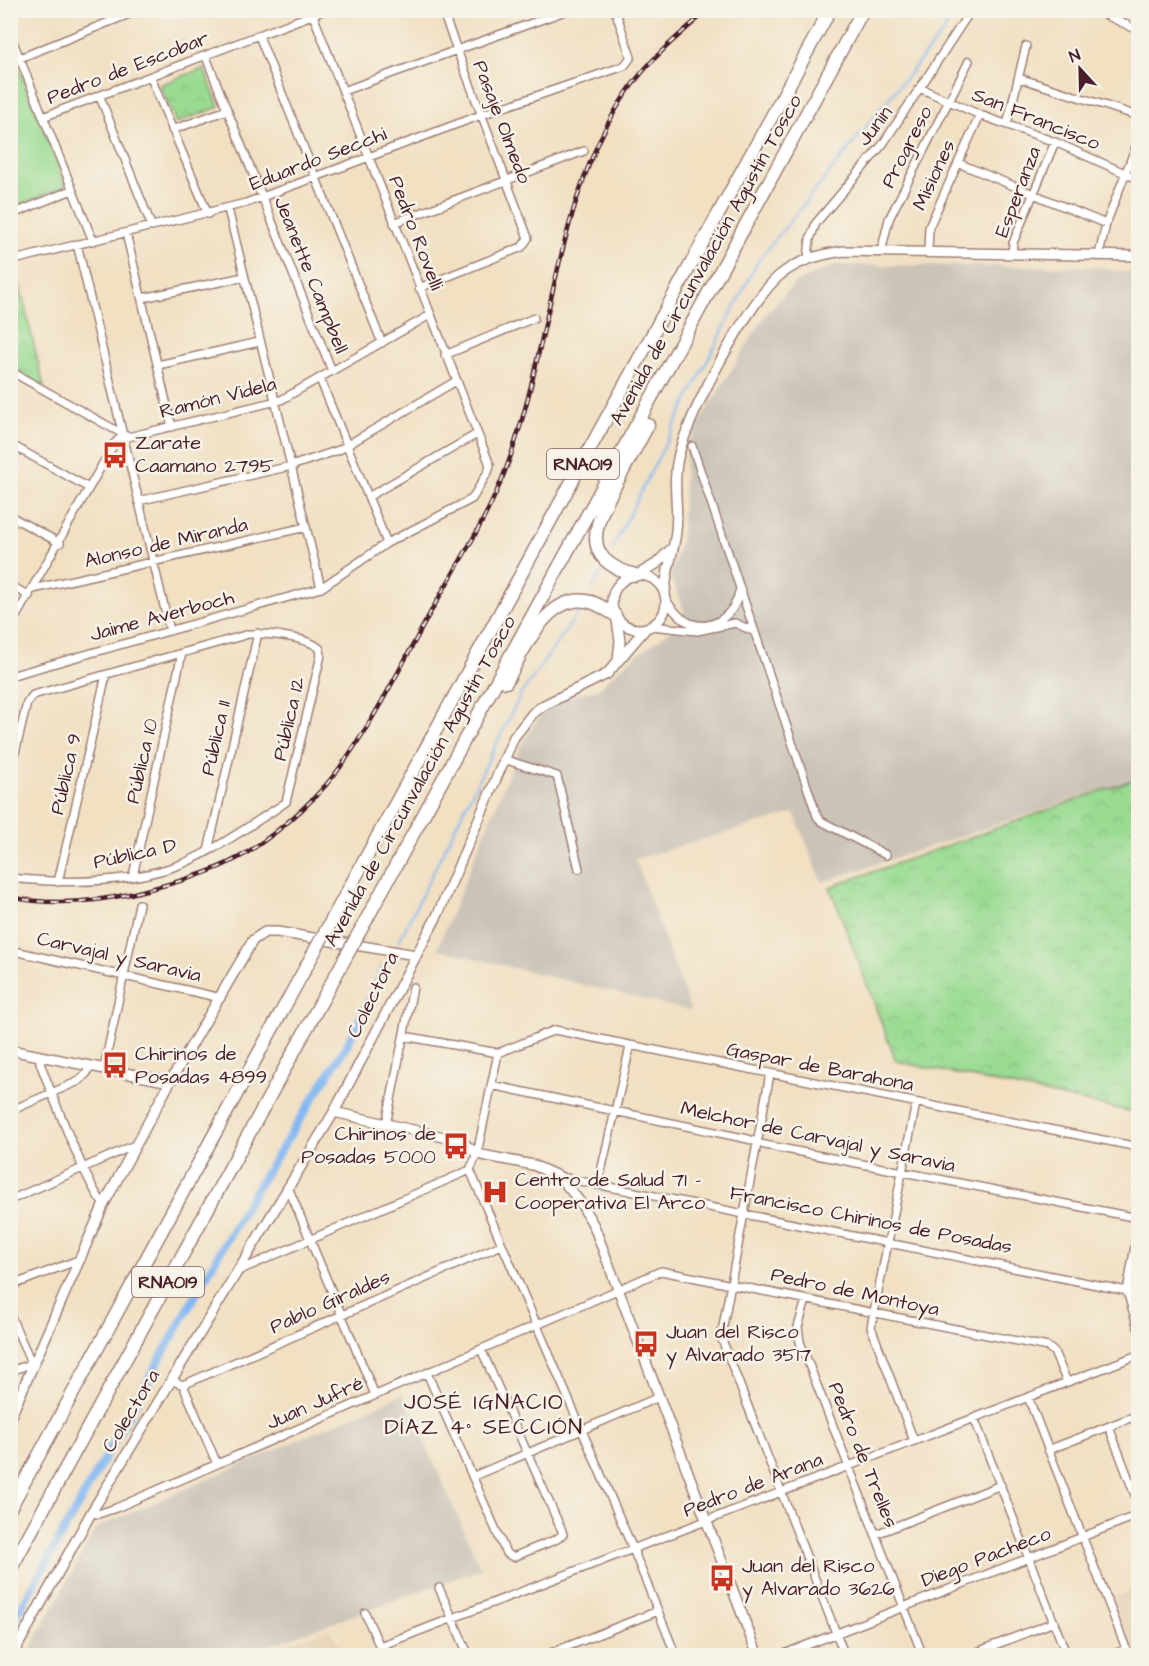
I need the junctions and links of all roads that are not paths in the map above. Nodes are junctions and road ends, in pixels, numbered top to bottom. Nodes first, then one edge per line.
1 (139, 10) edge
2 (325, 10) edge
3 (442, 10) edge
4 (568, 10) edge
5 (615, 10) edge
6 (821, 10) edge
7 (830, 10) edge
8 (863, 10) edge
9 (873, 10) edge
10 (971, 10) edge
11 (1095, 10) edge
12 (312, 13) edge
13 (1138, 30) edge
14 (10, 34) edge
15 (259, 36) junction
16 (1026, 46) dead end
17 (457, 50) junction
18 (206, 57) junction
19 (20, 58) junction
20 (969, 61) dead end
21 (10, 62) edge
22 (151, 78) junction
23 (1019, 78) junction
24 (922, 89) junction
25 (343, 91) junction
26 (100, 97) junction
27 (948, 102) junction
28 (227, 110) junction
29 (481, 115) junction
30 (980, 115) junction
31 (1138, 116) edge
32 (43, 117) junction
33 (1007, 124) junction
34 (172, 130) junction
35 (1138, 141) edge
36 (1054, 142) junction
37 (584, 151) dead end
38 (369, 157) junction
39 (958, 163) junction
40 (1125, 173) junction
41 (316, 177) junction
42 (1138, 179) edge
43 (506, 182) junction
44 (72, 190) junction
45 (1033, 195) junction
46 (263, 197) junction
47 (228, 209) junction
48 (208, 214) junction
49 (752, 214) junction
50 (10, 215) edge
51 (394, 223) junction
52 (1106, 224) junction
53 (152, 227) junction
54 (126, 233) junction
55 (93, 241) junction
56 (77, 244) junction
57 (735, 246) junction
58 (881, 252) junction
59 (928, 252) junction
60 (1012, 254) junction
61 (697, 255) junction
62 (1099, 255) junction
63 (1138, 256) edge
64 (808, 258) junction
65 (10, 261) edge
66 (244, 277) junction
67 (419, 288) junction
68 (142, 298) junction
69 (430, 315) junction
70 (534, 318) dead end
71 (259, 342) junction
72 (382, 343) junction
73 (446, 355) junction
74 (158, 365) junction
75 (10, 371) edge
76 (332, 371) junction
77 (320, 379) junction
78 (456, 381) junction
79 (274, 402) junction
80 (172, 426) junction
81 (477, 434) junction
82 (122, 436) junction
83 (10, 444) edge
84 (347, 445) junction
85 (692, 446) dead end
86 (291, 466) junction
87 (490, 468) joint
88 (89, 488) junction
89 (368, 497) junction
90 (138, 501) junction
91 (10, 516) edge
92 (306, 527) junction
93 (60, 543) junction
94 (387, 543) junction
95 (672, 548) junction
96 (153, 563) junction
97 (637, 574) junction
98 (10, 585) edge
99 (321, 588) junction
100 (740, 590) junction
101 (31, 592) junction
102 (666, 597) junction
103 (616, 617) junction
104 (10, 627) edge
105 (649, 627) junction
106 (170, 631) junction
107 (755, 632) junction
108 (258, 633) junction
109 (182, 653) junction
110 (617, 662) junction
111 (106, 675) junction
112 (10, 676) edge
113 (461, 747) junction
114 (503, 759) junction
115 (10, 774) edge
116 (286, 802) joint
117 (208, 851) junction
118 (886, 855) dead end
119 (579, 869) dead end
120 (133, 876) junction
121 (10, 879) edge
122 (58, 882) junction
123 (139, 903) dead end
124 (10, 950) edge
125 (416, 955) junction
126 (124, 975) junction
127 (413, 987) dead end
128 (221, 998) junction
129 (404, 1036) junction
130 (630, 1047) junction
131 (10, 1050) edge
132 (498, 1053) junction
133 (40, 1056) junction
134 (88, 1065) junction
135 (104, 1068) junction
136 (770, 1074) junction
137 (170, 1082) junction
138 (491, 1085) junction
139 (52, 1092) junction
140 (916, 1103) junction
141 (10, 1111) edge
142 (334, 1112) junction
143 (614, 1112) junction
144 (386, 1125) junction
145 (756, 1142) junction
146 (137, 1144) junction
147 (1138, 1146) edge
148 (477, 1154) junction
149 (84, 1167) junction
150 (470, 1170) junction
151 (903, 1171) junction
152 (560, 1177) junction
153 (598, 1184) junction
154 (288, 1187) junction
155 (10, 1200) edge
156 (104, 1204) junction
157 (743, 1212) junction
158 (1138, 1218) edge
159 (1138, 1230) edge
160 (309, 1240) junction
161 (889, 1242) junction
162 (501, 1245) junction
163 (81, 1259) junction
164 (234, 1273) junction
165 (729, 1283) junction
166 (10, 1286) edge
167 (1138, 1289) edge
168 (618, 1290) junction
169 (1127, 1291) junction
170 (806, 1300) junction
171 (873, 1314) junction
172 (10, 1315) edge
173 (341, 1316) junction
174 (536, 1326) junction
175 (1138, 1328) edge
176 (481, 1350) junction
177 (1138, 1355) edge
178 (34, 1363) junction
179 (10, 1371) edge
180 (428, 1373) junction
181 (171, 1380) junction
182 (1067, 1383) junction
183 (183, 1385) junction
184 (375, 1395) junction
185 (659, 1397) junction
186 (1028, 1397) junction
187 (1138, 1415) edge
188 (10, 1418) edge
189 (974, 1418) junction
190 (1108, 1427) junction
191 (581, 1430) junction
192 (914, 1441) junction
193 (1048, 1450) junction
194 (527, 1453) junction
195 (218, 1464) junction
196 (849, 1466) junction
197 (474, 1476) junction
198 (1000, 1485) junction
199 (782, 1492) junction
200 (1138, 1503) edge
201 (10, 1508) edge
202 (91, 1513) junction
203 (1138, 1515) edge
204 (707, 1520) junction
205 (876, 1534) junction
206 (1083, 1537) junction
207 (633, 1549) junction
208 (1029, 1558) junction
209 (10, 1570) edge
210 (439, 1588) dead end
211 (904, 1607) junction
212 (658, 1611) junction
213 (365, 1613) dead end
214 (452, 1618) junction
215 (1054, 1622) junction
216 (837, 1633) junction
217 (994, 1645) junction
218 (380, 1646) junction
219 (1127, 1652) edge
220 (12, 1656) edge
221 (384, 1656) edge
222 (469, 1656) edge
223 (543, 1656) edge
224 (676, 1656) edge
225 (758, 1656) edge
226 (779, 1656) edge
227 (845, 1656) edge
228 (923, 1656) edge
229 (967, 1656) edge
230 (998, 1656) edge
231 (1067, 1656) edge
232 (1110, 1656) edge

1 - 19 street
2 - 12 street, Pedro de Escobar
3 - 17 street, Pasaje Olmedo
4 - 17 street
5 - 29 street, Eduardo Secchi
6 - 61 highway
7 - 61 highway, Avenida de Circunvalación Agustín Tosco / RNA019
8 - 49 highway, Avenida de Circunvalación Agustín Tosco / RNA019
9 - 49 highway
10 - 24 street, Junin
11 - 13 street
12 - 15 street, Pedro de Escobar
12 - 25 street, Pedro Rovelli
14 - 19 street
15 - 18 street, Pedro de Escobar
15 - 41 street
16 - 23 street
17 - 25 street
17 - 29 street, Pasaje Olmedo
18 - 22 street, Pedro de Escobar
18 - 28 street, Jeanette Campbell
19 - 21 street
19 - 32 street
20 - 27 street, Progreso
22 - 26 street, Pedro de Escobar
22 - 34 street
23 - 31 street
23 - 33 street
24 - 27 street, San Francisco
24 - 64 street, Junin
25 - 38 street, Pedro Rovelli
26 - 32 street, Pedro de Escobar
26 - 53 street
27 - 30 street, San Francisco
27 - 58 street, Progreso
28 - 34 street
28 - 46 street, Jeanette Campbell
29 - 38 street, Eduardo Secchi
29 - 43 street, Pasaje Olmedo
30 - 33 street, San Francisco
30 - 39 street, Misiones
32 - 44 street
33 - 36 street, San Francisco
34 - 48 street
35 - 40 street
36 - 40 street, San Francisco
36 - 45 street, Esperanza
37 - 43 street
38 - 41 street, Eduardo Secchi
38 - 51 street, Pedro Rovelli
39 - 45 street
39 - 59 street, Misiones
40 - 42 street, San Francisco
40 - 52 street
41 - 46 street, Eduardo Secchi
41 - 72 street
43 - 51 street
43 - 67 street, Pasaje Olmedo
44 - 50 street
44 - 55 street
45 - 52 street
45 - 60 street, Esperanza
46 - 47 street, Eduardo Secchi
46 - 76 street, Jeanette Campbell
47 - 48 street, Eduardo Secchi
47 - 66 street
48 - 53 street, Eduardo Secchi
49 - 57 highway, Avenida de Circunvalación Agustín Tosco / RNA019
51 - 67 street, Pedro Rovelli
52 - 62 street
53 - 54 street, Eduardo Secchi
54 - 55 street, Eduardo Secchi
54 - 68 street
55 - 56 street, Eduardo Secchi
56 - 65 street, Eduardo Secchi
56 - 82 street
57 - 97 highway
57 - 113 highway, Avenida de Circunvalación Agustín Tosco / RNA019
58 - 59 main road
58 - 64 main road
59 - 60 main road
60 - 62 main road
61 - 201 highway, Avenida de Circunvalación Agustín Tosco / RNA019, bridge
62 - 63 main road
64 - 95 main road
66 - 68 street
66 - 71 street
67 - 69 street, Pedro Rovelli
68 - 74 street
69 - 72 street, Ramón Videla
69 - 73 street, Pedro Rovelli
70 - 73 street
71 - 74 street
71 - 79 street
72 - 76 street, Ramón Videla
73 - 78 street, Pedro Rovelli
74 - 80 street
75 - 82 street
76 - 77 street, Ramón Videla
77 - 79 street, Ramón Videla
77 - 84 street, Jeanette Campbell
78 - 81 street, Pedro Rovelli
78 - 84 street
79 - 80 street, Ramón Videla
79 - 86 street
80 - 82 street, Ramón Videla
81 - 87 street, Pedro Rovelli
81 - 89 street
82 - 88 street
82 - 90 street
83 - 88 street
84 - 86 street
84 - 89 street, Jeanette Campbell
85 - 100 street
86 - 90 street
86 - 92 street
87 - 94 street, Jaime Averboch
88 - 93 street
89 - 94 street, Jeanette Campbell
90 - 96 street
91 - 93 street
92 - 96 street, Alonso de Miranda
92 - 99 street
93 - 101 street
94 - 99 street, Jaime Averboch
95 - 97 main road
95 - 102 main road
96 - 101 street, Alonso de Miranda
96 - 106 street
97 - 102 main road
97 - 103 main road
98 - 101 street
99 - 106 street, Jaime Averboch
100 - 102 street
100 - 107 street
101 - 104 street
102 - 105 main road
103 - 105 main road
103 - 110 main road
103 - 113 highway
105 - 107 street
105 - 110 main road
106 - 112 street, Jaime Averboch
107 - 118 street
108 - 109 street
108 - 116 street, Pública 12
108 - 117 street, Pública 11
109 - 111 street
109 - 120 street, Pública 10
110 - 114 main road
111 - 115 street
111 - 122 street, Pública 9
113 - 209 highway, Avenida de Circunvalación Agustín Tosco / RNA019, bridge
114 - 119 street
114 - 125 main road
116 - 117 street, Pública D
117 - 120 street, Pública D
120 - 122 street, Pública D
121 - 122 street, Pública D
123 - 126 street
124 - 126 street, Carvajal y Saravia
125 - 128 main road, Colectora
125 - 142 main road, Colectora
126 - 128 street, Carvajal y Saravia
126 - 135 street
127 - 129 street
128 - 137 main road, Colectora
129 - 132 street
129 - 144 street
130 - 132 street, Gaspar de Barahona
130 - 136 street, Gaspar de Barahona
130 - 143 street
131 - 133 main road
132 - 138 street
133 - 134 main road
133 - 139 street
134 - 135 main road
134 - 139 street
135 - 137 main road
136 - 140 street, Gaspar de Barahona
136 - 145 street
137 - 146 main road, Colectora
138 - 143 street, Melchor de Carvajal y Saravia
138 - 148 street
139 - 141 street
139 - 149 street
140 - 147 street, Gaspar de Barahona
140 - 151 street
142 - 144 main road
142 - 154 main road, Colectora
143 - 145 street, Melchor de Carvajal y Saravia
143 - 153 street
144 - 148 main road
145 - 151 street, Melchor de Carvajal y Saravia
145 - 157 street
146 - 149 street
146 - 156 main road, Colectora
148 - 150 street
148 - 152 main road
149 - 155 street
149 - 156 street
150 - 160 street
150 - 162 street
151 - 158 street, Melchor de Carvajal y Saravia
151 - 161 street
152 - 153 street, Francisco Chirinos de Posadas
152 - 168 main road
153 - 157 street, Francisco Chirinos de Posadas
154 - 160 street
154 - 164 main road, Colectora
156 - 163 main road, Colectora
157 - 161 street, Francisco Chirinos de Posadas
157 - 165 street
159 - 169 street
160 - 164 street
160 - 173 street
161 - 169 street, Francisco Chirinos de Posadas
161 - 171 street
162 - 173 street, Pablo Giraldes
162 - 174 street
163 - 166 street
163 - 178 main road, Colectora
164 - 181 main road, Colectora
165 - 168 street, Pedro de Montoya
165 - 170 street, Pedro de Montoya
165 - 199 street
167 - 169 street, Francisco Chirinos de Posadas
168 - 174 street, Juan Jufré
168 - 185 main road
169 - 175 street
170 - 171 street, Pedro de Montoya
170 - 196 street, Pedro de Trelles
171 - 182 street, Pedro de Montoya
171 - 192 street
172 - 178 street
173 - 183 street, Pablo Giraldes
173 - 184 street
174 - 176 street, Juan Jufré
174 - 191 street
176 - 180 street, Juan Jufré
176 - 194 street
177 - 182 street, Pedro de Arana
178 - 179 street
178 - 188 main road, Colectora
180 - 184 street, Juan Jufré
180 - 197 street
181 - 183 street
181 - 202 main road, Colectora
182 - 186 street, Pedro de Arana
183 - 195 street
184 - 195 street, Juan Jufré
185 - 191 street
185 - 204 main road
186 - 189 street, Pedro de Arana
186 - 193 street
187 - 190 street
189 - 192 street, Pedro de Arana
189 - 198 street
190 - 193 street
190 - 200 street
191 - 194 street
191 - 207 street
192 - 196 street, Pedro de Arana
193 - 206 street
194 - 197 street
194 - 197 street
195 - 202 street, Juan Jufré
196 - 199 street, Pedro de Arana
196 - 205 street, Pedro de Trelles
198 - 205 street
198 - 208 street
199 - 204 street, Pedro de Arana
199 - 216 street
202 - 220 main road, Colectora
203 - 206 street, Diego Pacheco
204 - 207 street, Pedro de Arana
204 - 225 main road
205 - 211 street, Pedro de Trelles
206 - 208 street, Diego Pacheco
206 - 219 street
207 - 212 street
207 - 214 street, Pedro de Arana
208 - 211 street, Diego Pacheco
208 - 215 street
210 - 214 street
211 - 216 street, Diego Pacheco
211 - 228 street, Pedro de Trelles
212 - 223 street
212 - 224 street
213 - 218 street
214 - 218 street, Pedro de Arana
214 - 222 street
215 - 217 street
215 - 231 street
216 - 226 street, Diego Pacheco
216 - 227 street
217 - 229 street
217 - 230 street
218 - 221 street
219 - 232 street

